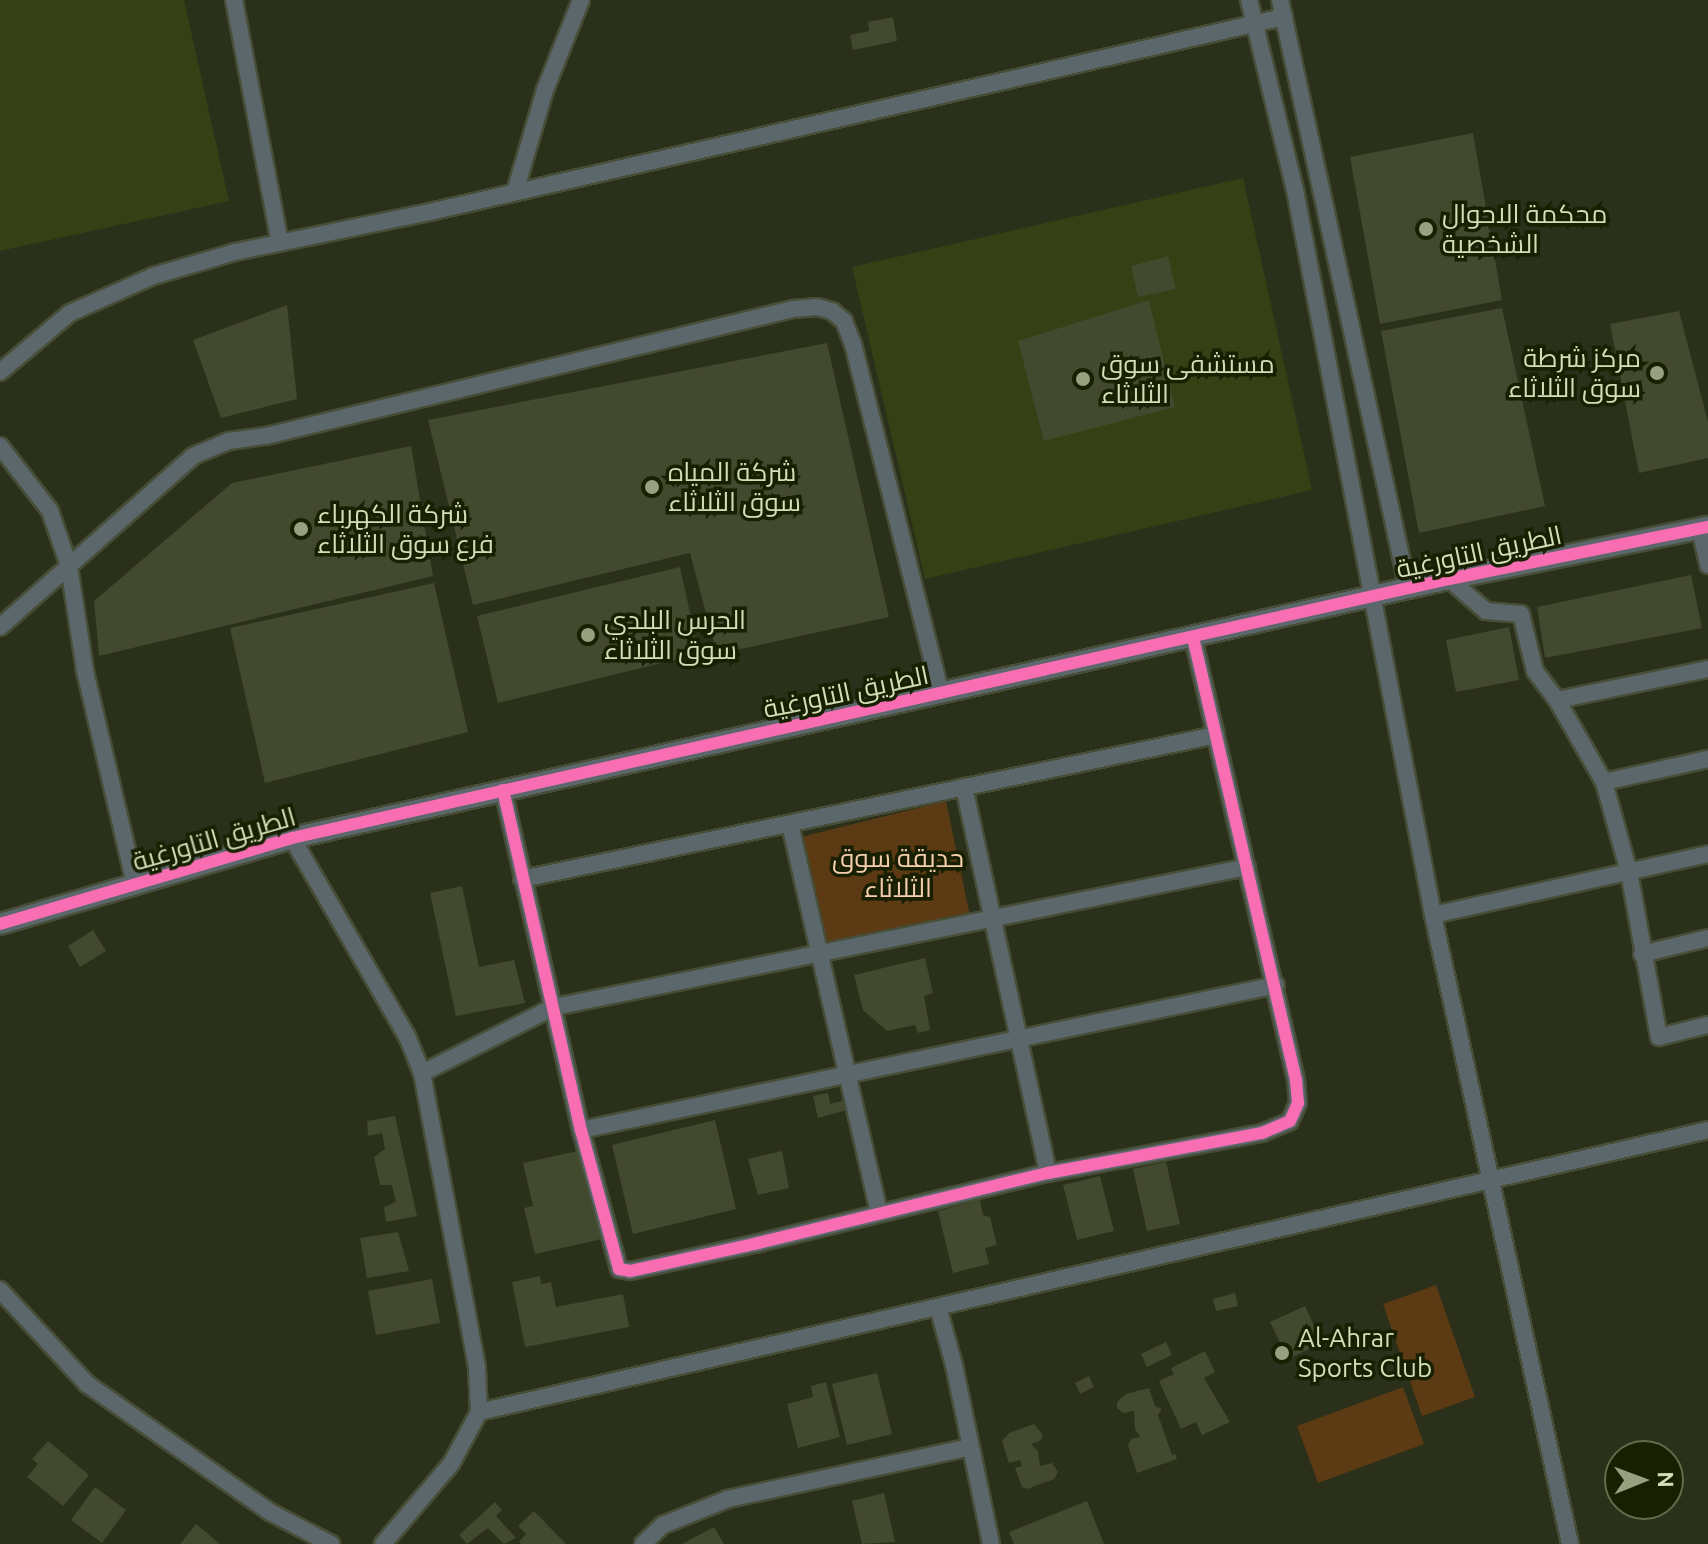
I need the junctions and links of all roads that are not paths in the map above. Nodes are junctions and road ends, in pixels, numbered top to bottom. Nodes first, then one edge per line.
1 (234, 0) edge
2 (581, 0) edge
3 (1249, 0) edge
4 (1280, 0) edge
5 (1284, 17) junction
6 (1254, 24) junction
7 (515, 192) junction
8 (280, 243) junction
9 (0, 372) edge
10 (0, 446) edge
11 (1704, 528) edge
12 (1708, 565) edge
13 (69, 566) junction
14 (1449, 579) junction
15 (1408, 589) junction
16 (1375, 597) junction
17 (0, 627) edge
18 (1193, 639) junction
19 (1708, 669) edge
20 (941, 694) junction
21 (1557, 700) junction
22 (1216, 735) junction
23 (1708, 759) edge
24 (1604, 782) junction
25 (964, 787) junction
26 (503, 790) junction
27 (790, 824) junction
28 (292, 838) junction
29 (1708, 854) edge
30 (1247, 867) junction
31 (1629, 872) junction
32 (522, 879) junction
33 (135, 884) junction
34 (1433, 915) junction
35 (992, 916) junction
36 (0, 924) edge
37 (1708, 938) edge
38 (822, 954) junction
39 (1642, 954) junction
40 (1276, 985) junction
41 (554, 1007) junction
42 (1708, 1025) edge
43 (1019, 1040) junction
44 (422, 1073) junction
45 (847, 1075) junction
46 (581, 1130) junction
47 (1708, 1130) edge
48 (1048, 1173) junction
49 (1489, 1183) junction
50 (879, 1213) junction
51 (0, 1290) edge
52 (938, 1307) junction
53 (479, 1412) junction
54 (970, 1447) junction
55 (331, 1544) edge
56 (383, 1544) edge
57 (643, 1544) edge
58 (991, 1544) edge
59 (1570, 1544) edge

1 - 8 street
2 - 7 street
3 - 6 street
4 - 5 street
5 - 6 street
5 - 15 street
6 - 7 street
6 - 16 street
7 - 8 street
8 - 9 street
10 - 13 street
11 - 12 street
11 - 14 street, الطريق التاورغية
13 - 17 street
13 - 20 street
13 - 33 street
14 - 15 street, الطريق التاورغية
14 - 21 street
15 - 16 street, الطريق التاورغية
16 - 18 street, الطريق التاورغية
16 - 34 street
18 - 20 street, الطريق التاورغية
18 - 22 street
19 - 21 street
20 - 26 street, الطريق التاورغية
21 - 24 street
22 - 25 street
22 - 30 street
23 - 24 street
24 - 31 street
25 - 27 street
25 - 35 street
26 - 28 street, الطريق التاورغية
26 - 32 street
27 - 32 street
27 - 38 street
28 - 33 street, الطريق التاورغية
28 - 44 street
29 - 31 street
30 - 35 street
30 - 40 street
31 - 34 street
31 - 39 street
32 - 41 street
33 - 36 street, الطريق التاورغية
34 - 49 street
35 - 38 street
35 - 43 street
37 - 39 street
38 - 41 street
38 - 45 street
39 - 42 street
40 - 43 street
40 - 48 street
41 - 44 street
41 - 46 street
43 - 45 street
43 - 48 street
44 - 53 street
45 - 46 street
45 - 50 street
46 - 50 street
47 - 49 street
48 - 50 street
49 - 52 street
49 - 59 street
51 - 55 street
52 - 53 street
52 - 54 street
53 - 56 street
54 - 57 street
54 - 58 street

